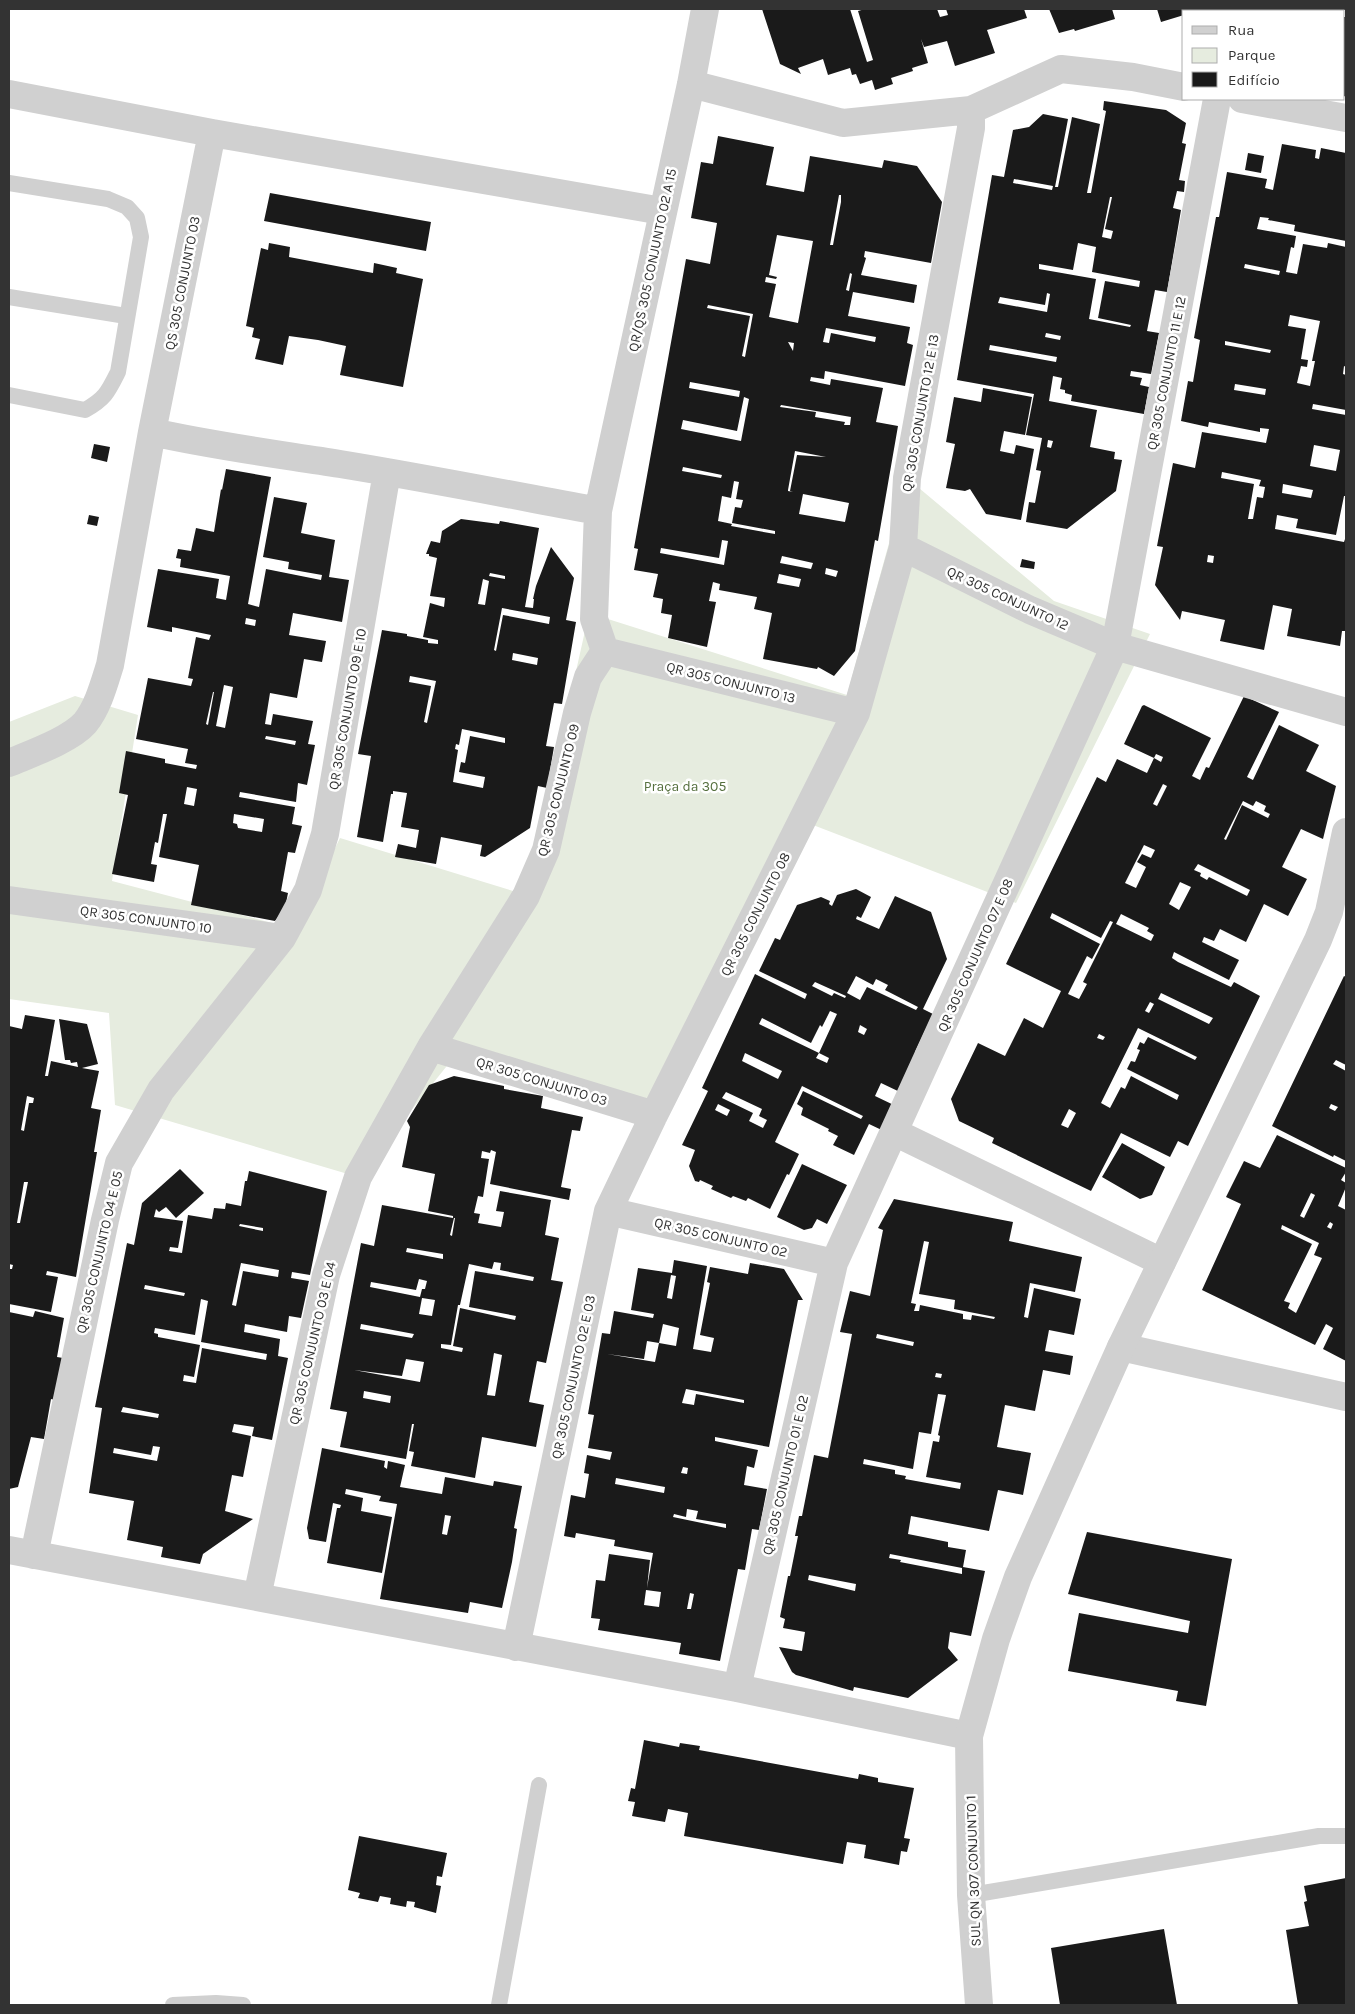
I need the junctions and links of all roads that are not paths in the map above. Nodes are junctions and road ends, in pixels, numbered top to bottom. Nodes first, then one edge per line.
1 (705, 9) edge
2 (691, 84) junction
3 (1182, 87) edge
4 (9, 94) edge
5 (1217, 100) edge
6 (1247, 100) edge
7 (971, 110) junction
8 (1346, 118) edge
9 (212, 133) junction
10 (9, 183) edge
11 (662, 211) junction
12 (9, 297) edge
13 (126, 316) junction
14 (9, 395) edge
15 (152, 432) junction
16 (387, 472) junction
17 (598, 511) junction
18 (903, 547) junction
19 (1115, 646) junction
20 (605, 650) junction
21 (1346, 712) edge
22 (856, 713) junction
23 (9, 763) edge
24 (1346, 832) edge
25 (1341, 878) edge
26 (9, 900) edge
27 (282, 938) junction
28 (430, 1047) junction
29 (654, 1115) junction
30 (894, 1132) junction
31 (608, 1211) junction
32 (1162, 1262) junction
33 (834, 1263) junction
34 (1121, 1347) junction
35 (1346, 1397) edge
36 (22, 1553) edge
37 (257, 1597) junction
38 (516, 1647) junction
39 (737, 1688) junction
40 (970, 1736) junction
41 (539, 1785) dead end
42 (1346, 1836) edge
43 (971, 1895) junction
44 (172, 2005) edge
45 (243, 2005) edge
46 (499, 2005) edge
47 (978, 2005) edge

1 - 2 street, QR/QS 305 CONJUNTO 02 A 15
2 - 7 street
2 - 11 street, QR/QS 305 CONJUNTO 02 A 15
3 - 7 street
4 - 9 street
5 - 19 street, QR 305 CONJUNTO 11 E 12
6 - 8 street
7 - 18 street, QR 305 CONJUNTO 12 E 13
9 - 11 street
9 - 15 street, QS 305 CONJUNTO 03
10 - 13 lane
11 - 17 street, QR/QS 305 CONJUNTO 02 A 15
12 - 13 lane
13 - 14 lane
15 - 16 street
15 - 23 street, QS 305 CONJUNTO 03
16 - 17 street
16 - 27 street, QR 305 CONJUNTO 09 E 10
17 - 20 street
18 - 19 street, QR 305 CONJUNTO 12
18 - 22 street, QR 305 CONJUNTO 12 E 13
19 - 21 street, QR 305 CONJUNTO 12
19 - 30 street, QR 305 CONJUNTO 07 E 08
20 - 22 street, QR 305 CONJUNTO 13
20 - 28 street, QR 305 CONJUNTO 09
22 - 29 street, QR 305 CONJUNTO 08
24 - 25 street, SUL QN 307 CONJUNTO 1
25 - 32 street, SUL QN 307 CONJUNTO 1
26 - 27 street, QR 305 CONJUNTO 10
27 - 36 street, QR 305 CONJUNTO 04 E 05
28 - 29 street, QR 305 CONJUNTO 03
28 - 37 street, QR 305 CONJUNTO 03 E 04
29 - 31 street, QR 305 CONJUNTO 02 E 03
30 - 32 street
30 - 33 street, QR 305 CONJUNTO 07 E 08
31 - 33 street, QR 305 CONJUNTO 02
31 - 38 street, QR 305 CONJUNTO 02 E 03
32 - 34 street, SUL QN 307 CONJUNTO 1
33 - 39 street, QR 305 CONJUNTO 01 E 02
34 - 35 street
34 - 40 street, SUL QN 307 CONJUNTO 1
36 - 37 street
37 - 38 street
38 - 39 street
39 - 40 street
40 - 43 street, SUL QN 307 CONJUNTO 1
41 - 46 lane
42 - 43 lane
43 - 47 street, SUL QN 307 CONJUNTO 1
44 - 45 lane

